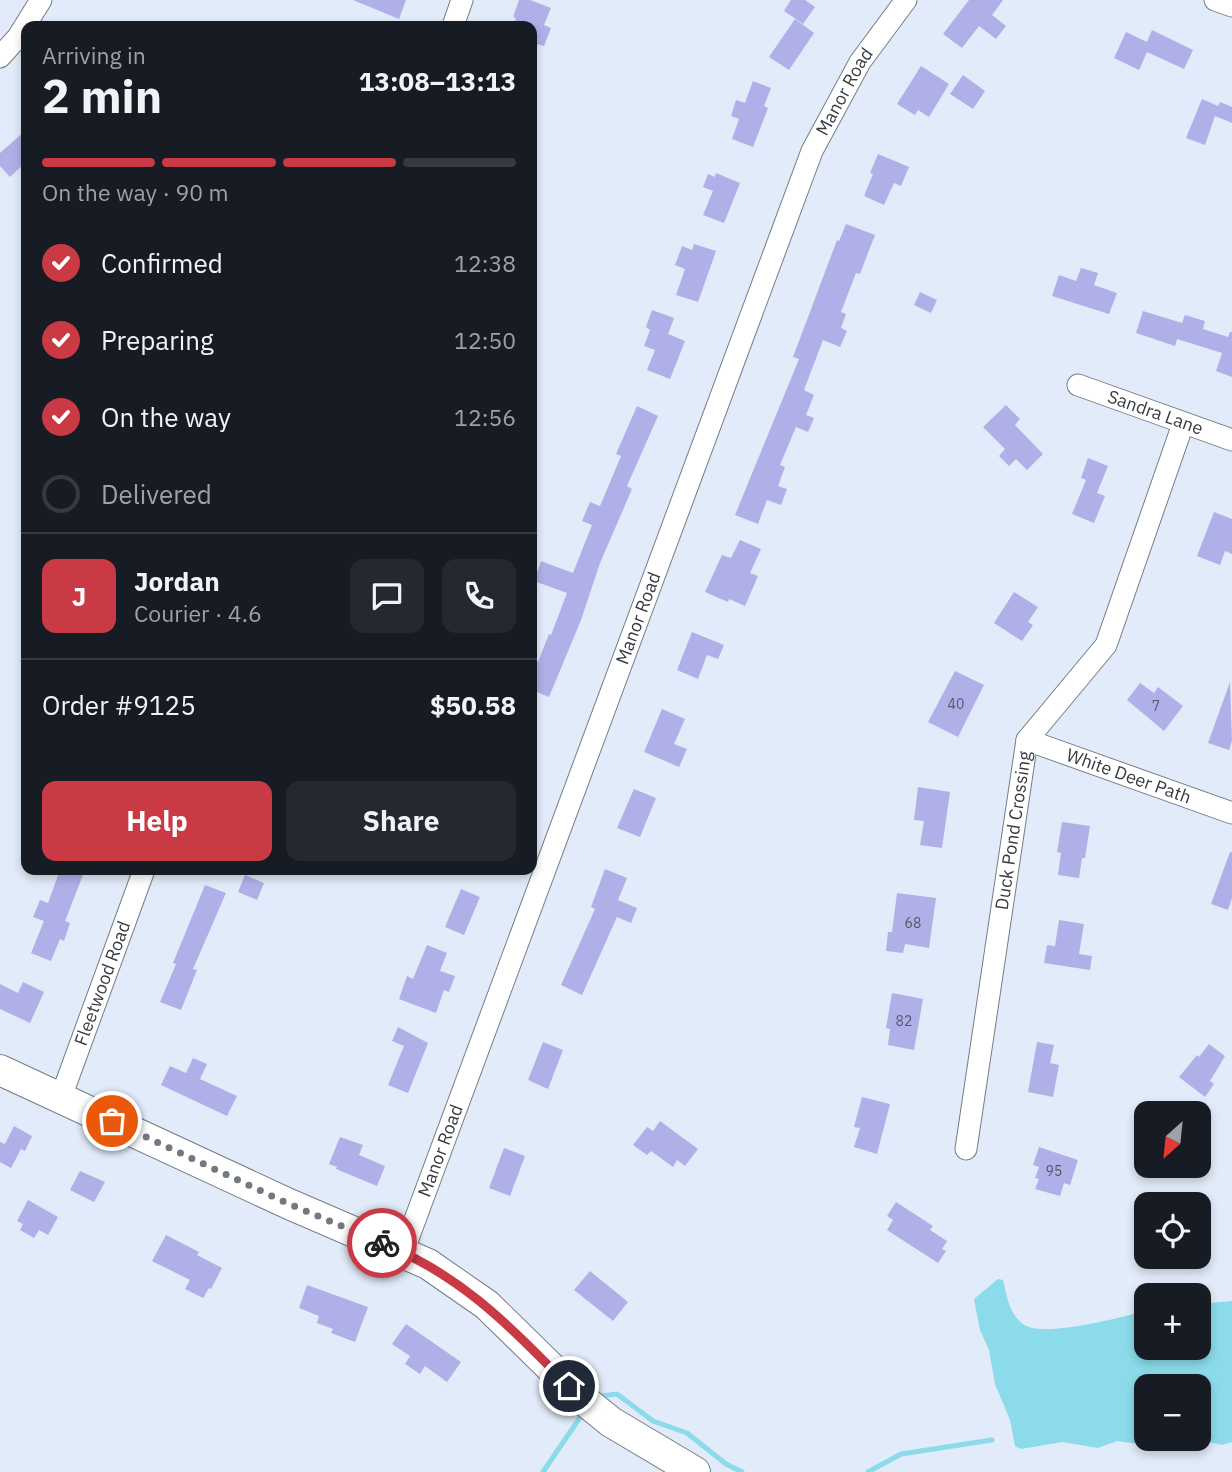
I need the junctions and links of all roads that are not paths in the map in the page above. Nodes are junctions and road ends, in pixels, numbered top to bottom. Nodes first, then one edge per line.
1 (41, 0) edge
2 (462, 0) edge
3 (906, 0) edge
4 (1215, 0) edge
5 (1232, 6) edge
6 (28, 21) edge
7 (455, 21) edge
8 (21, 32) edge
9 (0, 57) edge
10 (1078, 385) dead end
11 (1183, 424) junction
12 (1232, 440) edge
13 (1027, 740) junction
14 (1232, 813) edge
15 (142, 875) edge
16 (0, 1070) edge
17 (61, 1097) junction
18 (966, 1149) dead end
19 (403, 1252) junction
20 (695, 1472) edge

1 - 6 street
2 - 7 street
3 - 19 street, Manor Road
4 - 5 street
8 - 9 street
10 - 11 street, Sandra Lane
11 - 12 street, Sandra Lane
11 - 13 street, Duck Pond Crossing
13 - 14 street, White Deer Path
13 - 18 street, Duck Pond Crossing
15 - 17 street, Fleetwood Road
16 - 17 street
17 - 19 street
19 - 20 street

